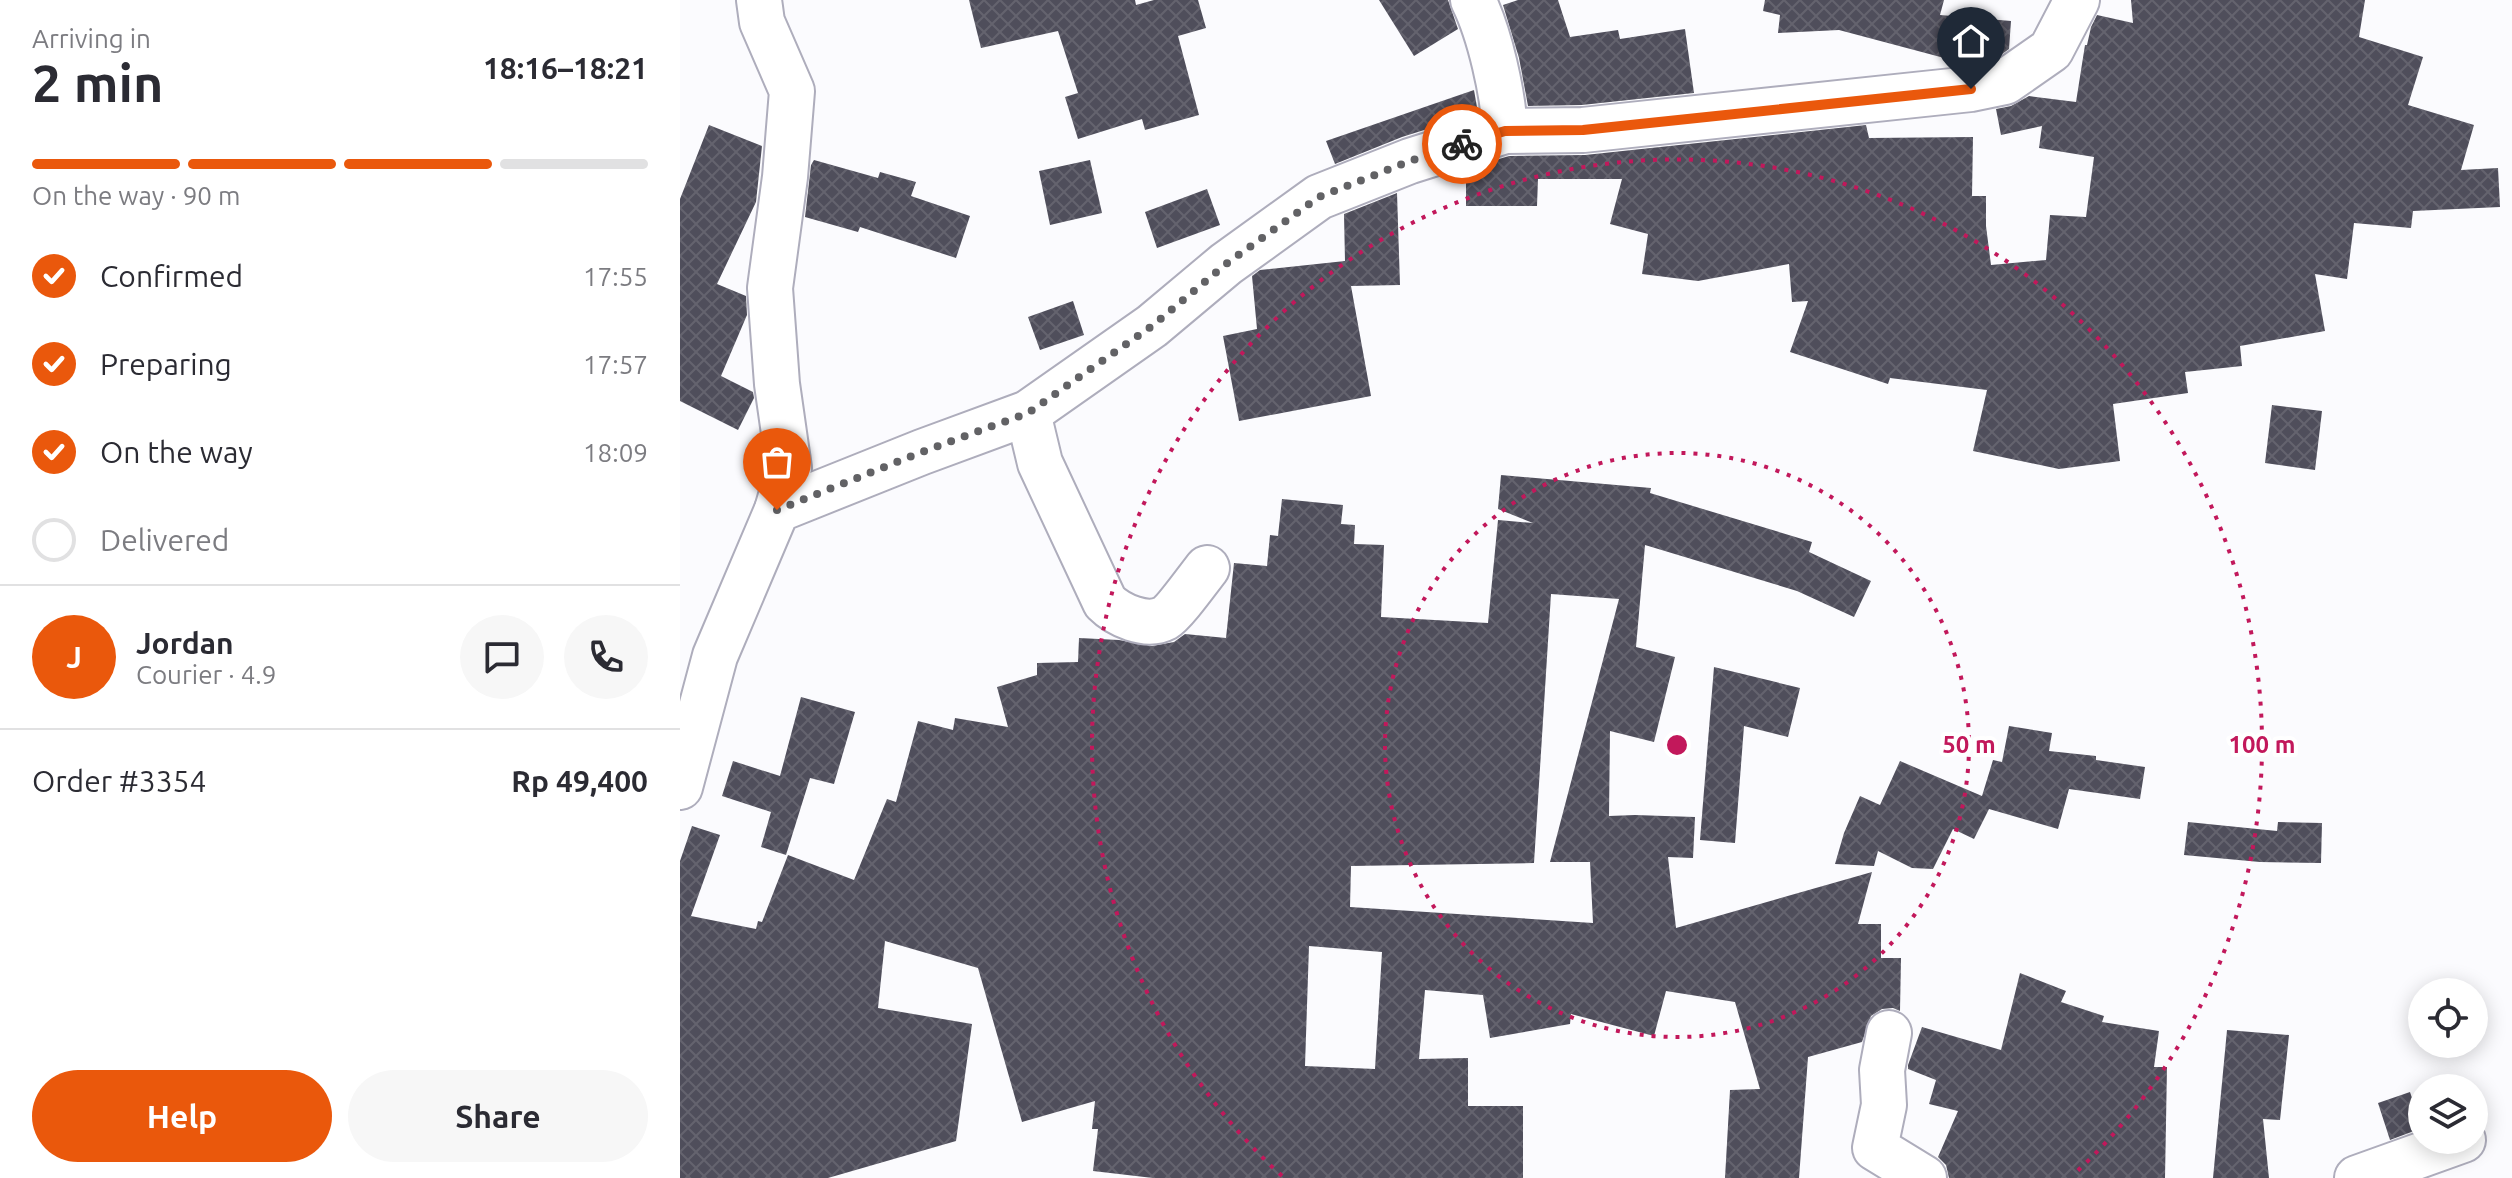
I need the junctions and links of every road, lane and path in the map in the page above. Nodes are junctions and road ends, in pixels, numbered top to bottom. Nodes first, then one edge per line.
1 (759, 0) edge
2 (1473, 0) edge
3 (2077, 0) edge
4 (1505, 131) junction
5 (1028, 413) junction
6 (777, 510) junction
7 (1207, 568) dead end
8 (680, 787) edge
9 (1889, 1033) dead end
10 (2424, 1154) edge
11 (1924, 1178) edge
12 (2357, 1178) edge

1 - 6 street
2 - 4 street
3 - 4 street
4 - 5 street
5 - 6 street
5 - 7 street
6 - 8 street
9 - 11 street
10 - 12 street

